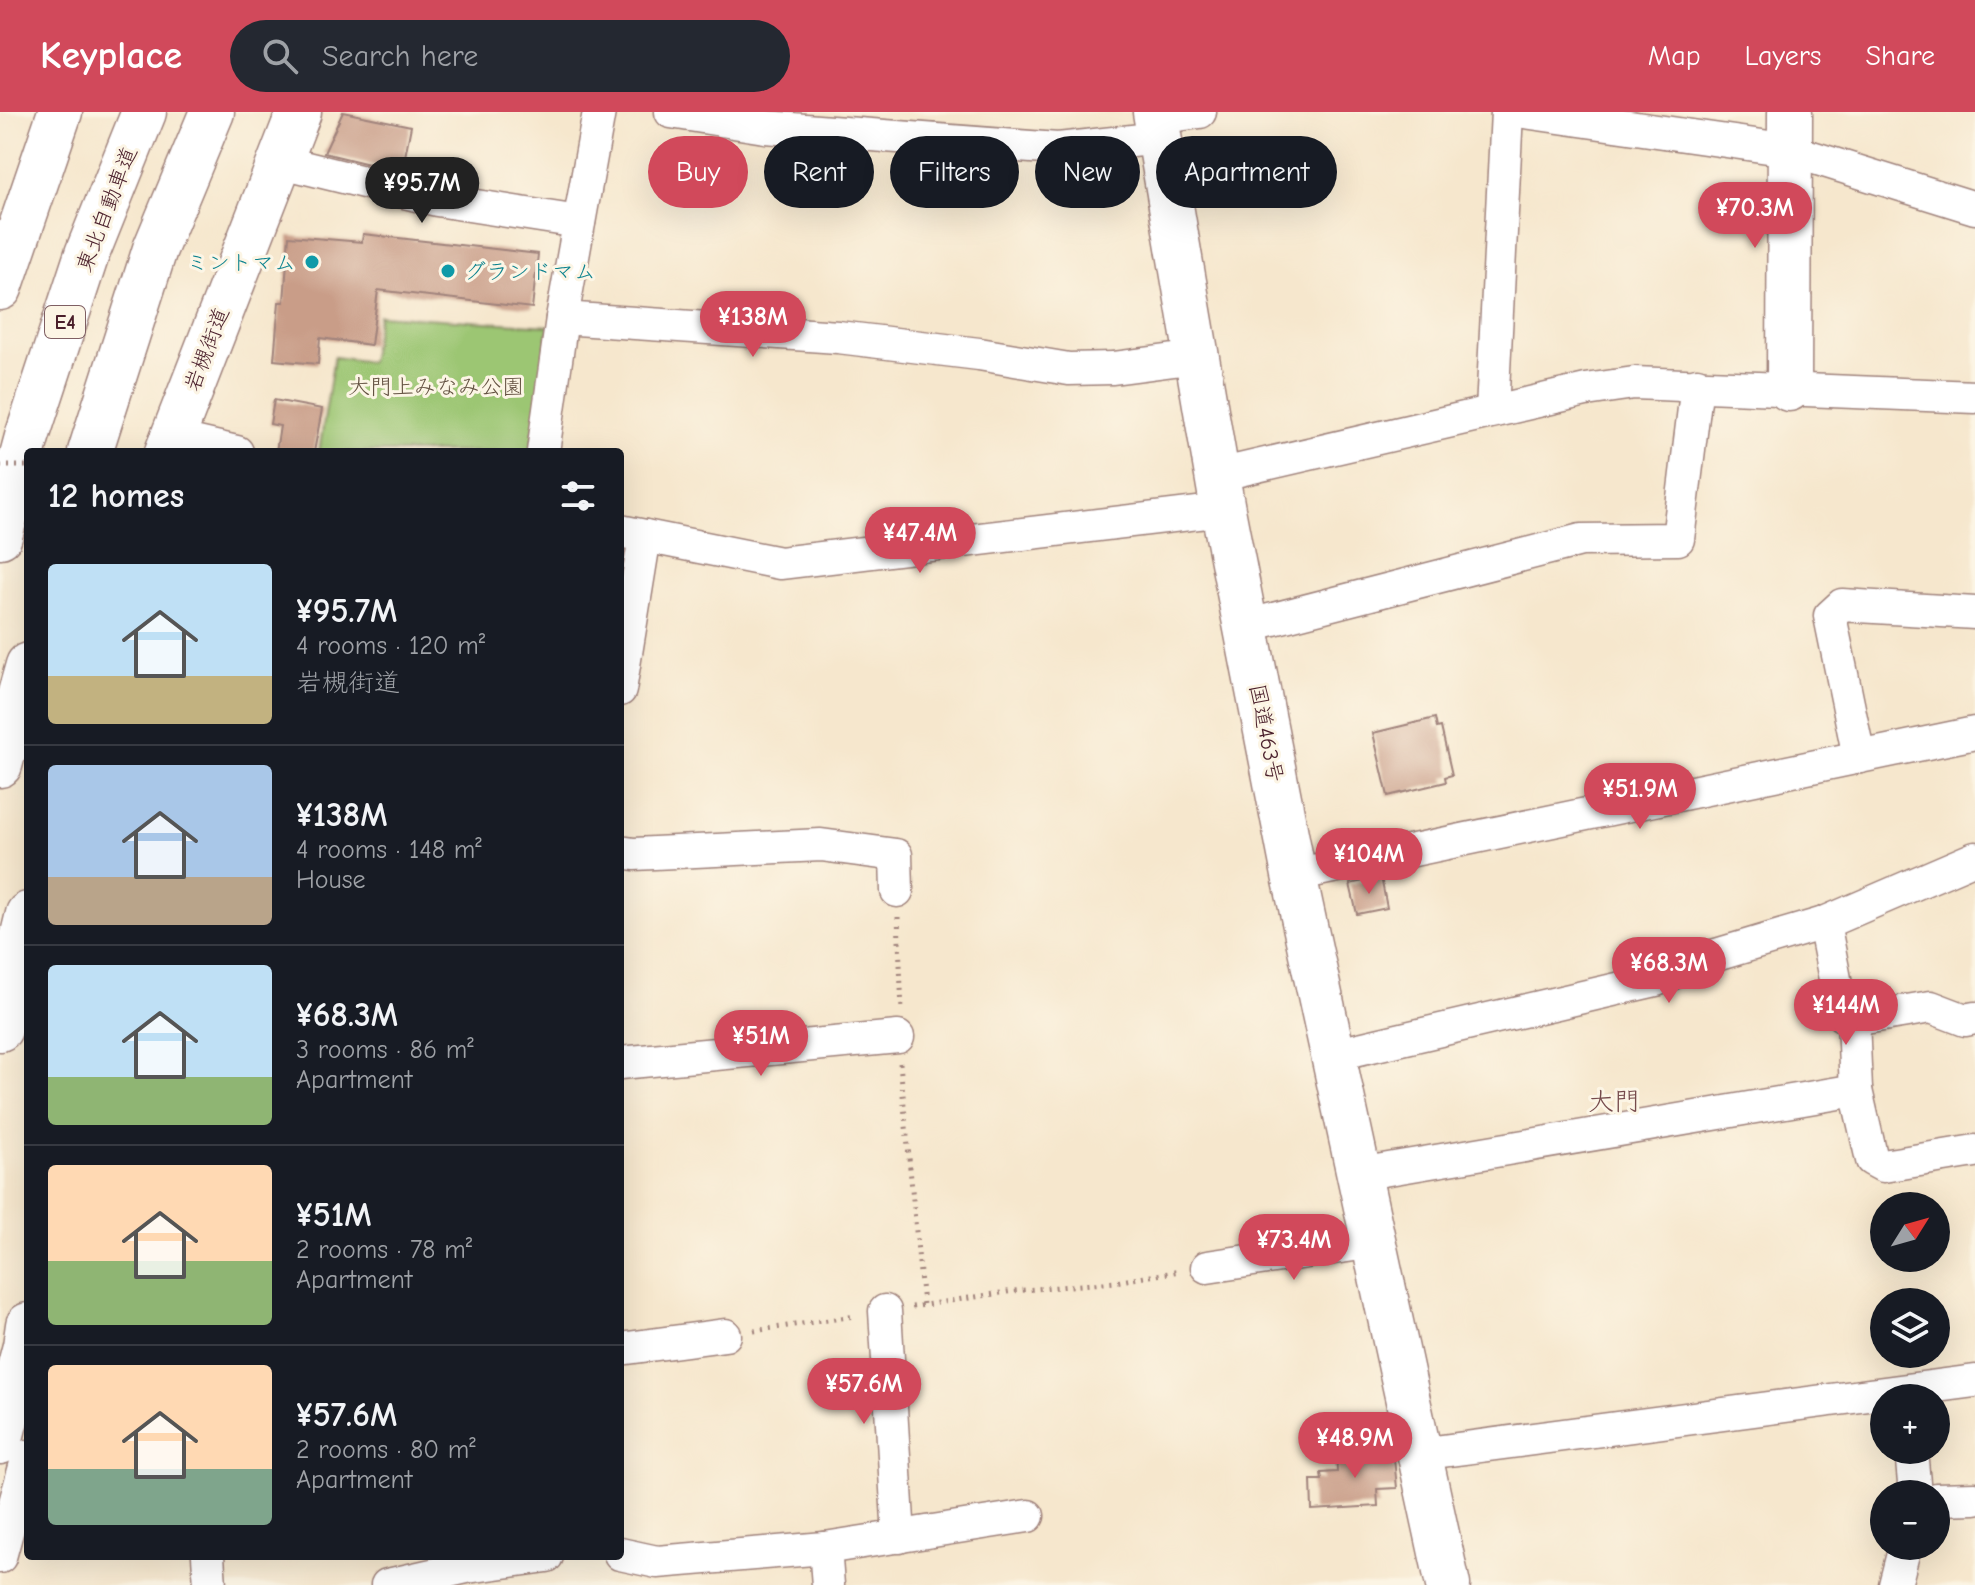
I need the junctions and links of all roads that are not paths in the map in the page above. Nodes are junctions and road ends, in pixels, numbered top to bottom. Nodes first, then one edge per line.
1 (60, 112) edge
2 (144, 112) edge
3 (212, 112) edge
4 (299, 112) edge
5 (599, 112) edge
6 (671, 112) edge
7 (1200, 112) edge
8 (1507, 112) edge
9 (1524, 112) edge
10 (828, 122) edge
11 (1157, 123) edge
12 (1790, 131) edge
13 (278, 161) junction
14 (1975, 208) edge
15 (579, 222) junction
16 (0, 288) edge
17 (562, 318) junction
18 (1197, 357) junction
19 (1697, 384) junction
20 (1789, 389) junction
21 (1975, 397) edge
22 (1492, 411) junction
23 (170, 444) edge
24 (91, 448) edge
25 (204, 448) edge
26 (544, 448) edge
27 (1220, 493) junction
28 (632, 534) edge
29 (0, 536) edge
30 (1975, 613) edge
31 (1246, 626) junction
32 (624, 638) edge
33 (24, 679) edge
34 (1975, 733) edge
35 (1859, 757) junction
36 (0, 765) edge
37 (624, 853) edge
38 (1975, 858) edge
39 (1294, 875) junction
40 (897, 891) road end
41 (1824, 923) junction
42 (24, 930) edge
43 (1975, 1018) edge
44 (1853, 1020) junction
45 (0, 1029) edge
46 (898, 1037) road end
47 (1333, 1055) junction
48 (624, 1063) edge
49 (1856, 1090) junction
50 (1975, 1151) edge
51 (1359, 1174) junction
52 (1374, 1242) junction
53 (1207, 1267) road end
54 (885, 1311) road end
55 (725, 1335) road end
56 (624, 1348) edge
57 (24, 1350) edge
58 (1975, 1381) edge
59 (1950, 1386) edge
60 (1870, 1399) edge
61 (0, 1442) edge
62 (1419, 1454) junction
63 (24, 1470) edge
64 (1975, 1498) edge
65 (1950, 1499) edge
66 (1028, 1516) dead end
67 (899, 1537) junction
68 (825, 1548) junction
69 (624, 1555) edge
70 (0, 1557) edge
71 (208, 1560) edge
72 (518, 1560) edge
73 (1901, 1560) edge
74 (210, 1585) edge
75 (387, 1585) edge
76 (828, 1585) edge
77 (1448, 1585) edge
78 (1895, 1585) edge

1 - 16 main road
2 - 29 main road, 東北自動車道 / E4
3 - 24 main road
4 - 13 main road, 岩槻街道
5 - 15 street
6 - 10 street
7 - 11 street
8 - 22 street
9 - 12 street
10 - 11 street
11 - 18 main road, 国道463号
12 - 14 street
12 - 20 main road
13 - 15 street
13 - 23 main road, 岩槻街道
15 - 17 street
17 - 18 street
17 - 26 street
18 - 27 main road, 国道463号
19 - 20 street
19 - 22 street
19 - 31 street
20 - 21 street
22 - 27 street
23 - 25 street
27 - 28 street
27 - 31 main road, 国道463号
28 - 32 street
30 - 35 street
31 - 39 main road, 国道463号
33 - 36 main road
34 - 35 street
35 - 39 street
37 - 40 street
38 - 41 street
39 - 47 main road, 国道463号
41 - 44 street
41 - 47 street
42 - 45 main road
43 - 44 street
44 - 49 street
46 - 48 street
47 - 51 main road, 国道463号
49 - 50 street
49 - 51 street
51 - 52 main road, 国道463号
52 - 53 street
52 - 62 main road, 国道463号
54 - 67 street
55 - 56 street
57 - 61 main road
58 - 59 street
60 - 62 street
62 - 77 main road, 国道463号
63 - 70 street
64 - 65 street
66 - 67 street
67 - 68 street
68 - 69 street
68 - 76 street
71 - 74 street
72 - 75 street
73 - 78 street

